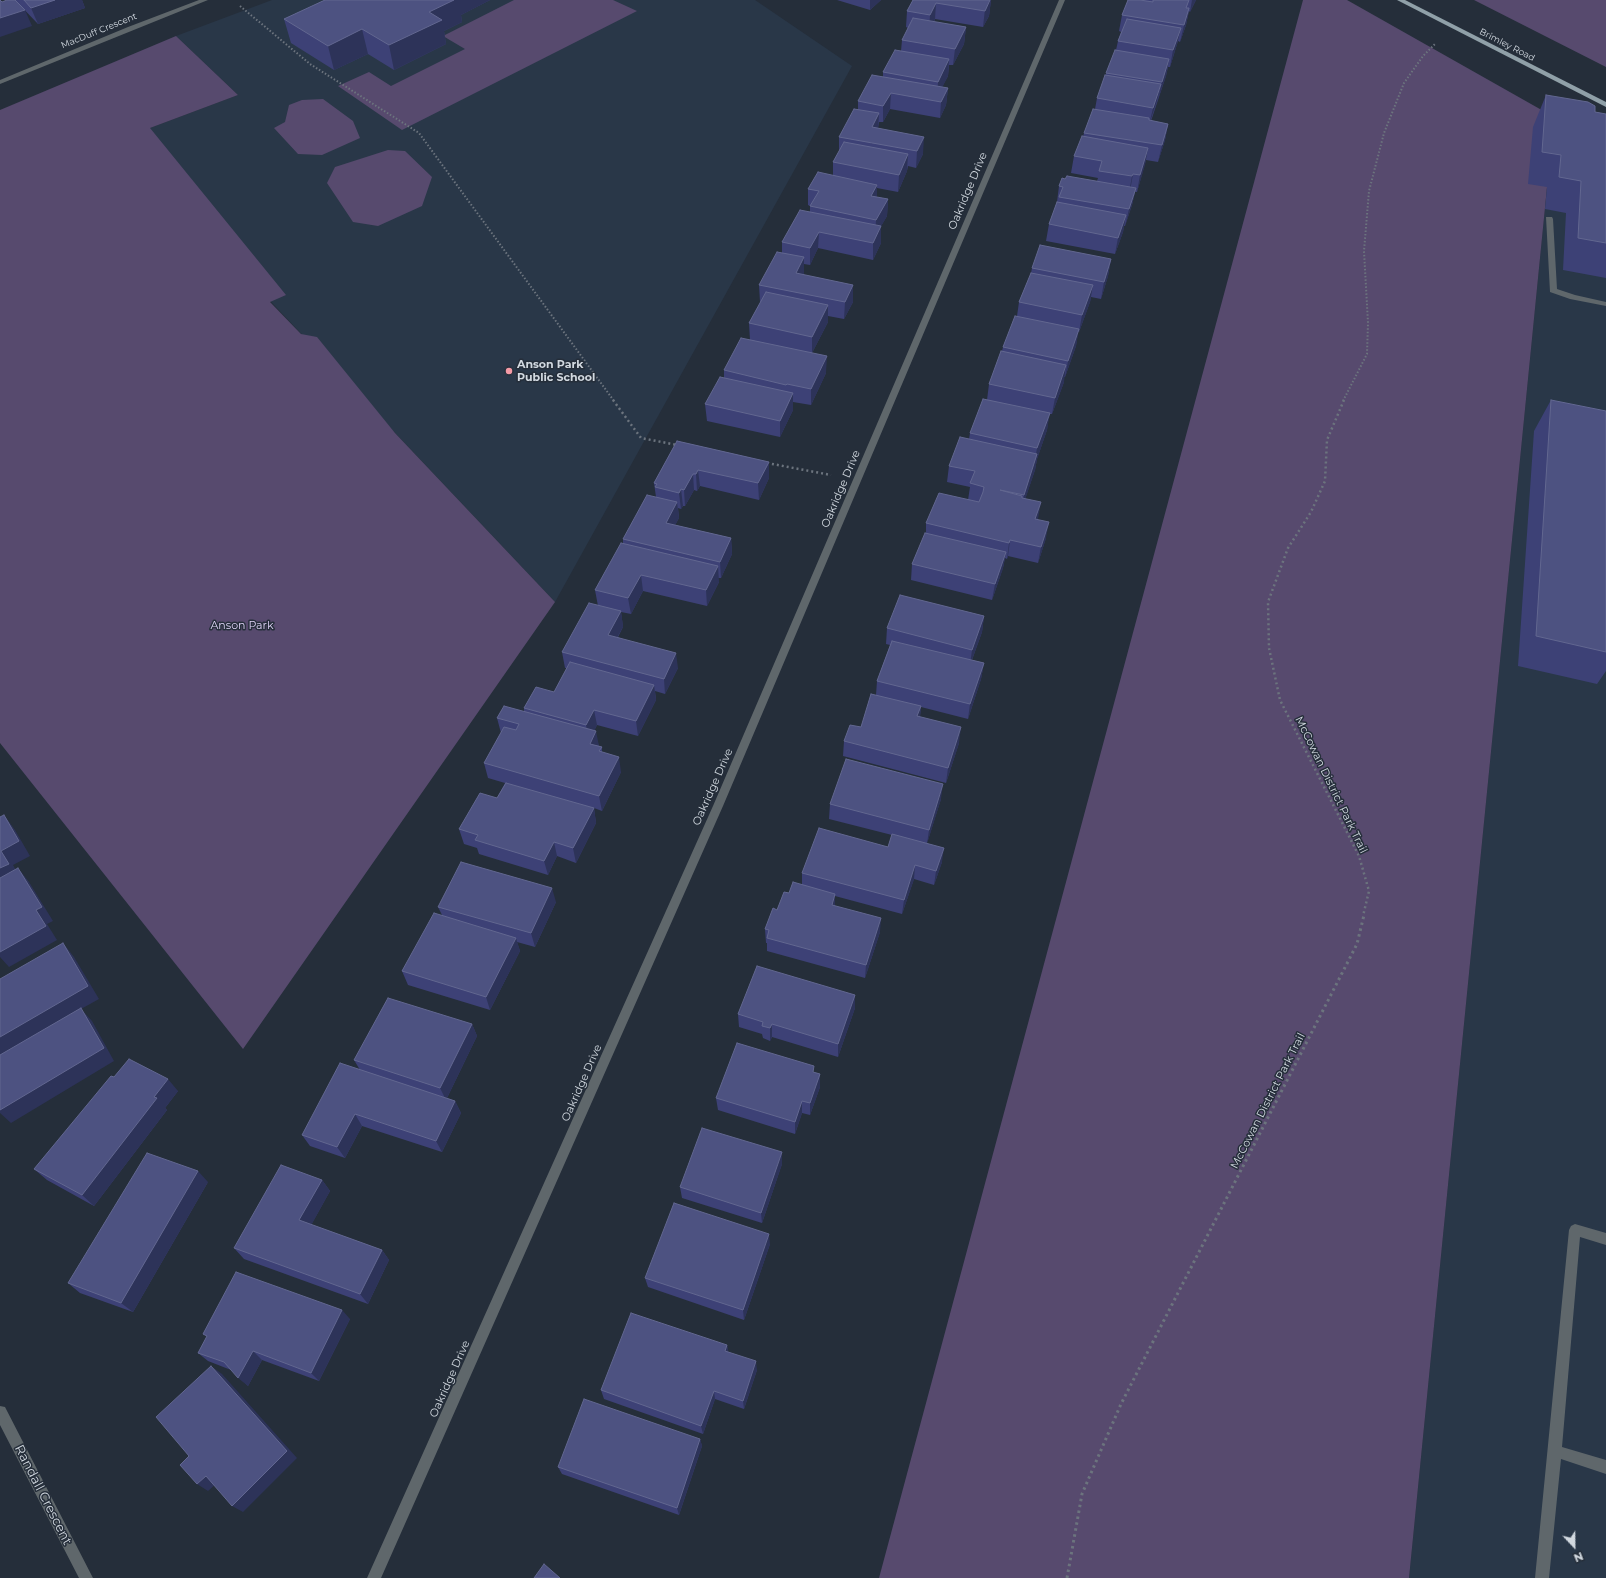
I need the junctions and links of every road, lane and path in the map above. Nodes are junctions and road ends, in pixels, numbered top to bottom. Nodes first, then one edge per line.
1 (205, 0) edge
2 (1062, 0) edge
3 (1400, 0) edge
4 (240, 6) dead end
5 (1453, 27) junction
6 (0, 82) edge
7 (1606, 106) edge
8 (1549, 219) dead end
9 (1606, 304) edge
10 (679, 446) edge
11 (762, 462) edge
12 (859, 479) junction
13 (1606, 1239) edge
14 (0, 1412) edge
15 (1555, 1452) junction
16 (1606, 1467) edge
17 (86, 1578) edge
18 (374, 1578) edge
19 (1067, 1578) edge
20 (1542, 1578) edge

1 - 6 street, MacDuff Crescent
2 - 12 street, Oakridge Drive
3 - 5 main road, Brimley Road
4 - 10 path
5 - 7 main road, Brimley Road
5 - 19 path, McCowan District Park Trail
8 - 9 street
11 - 12 path
12 - 18 street, Oakridge Drive
13 - 15 street
14 - 17 street, Randall Crescent
15 - 16 street
15 - 20 street

